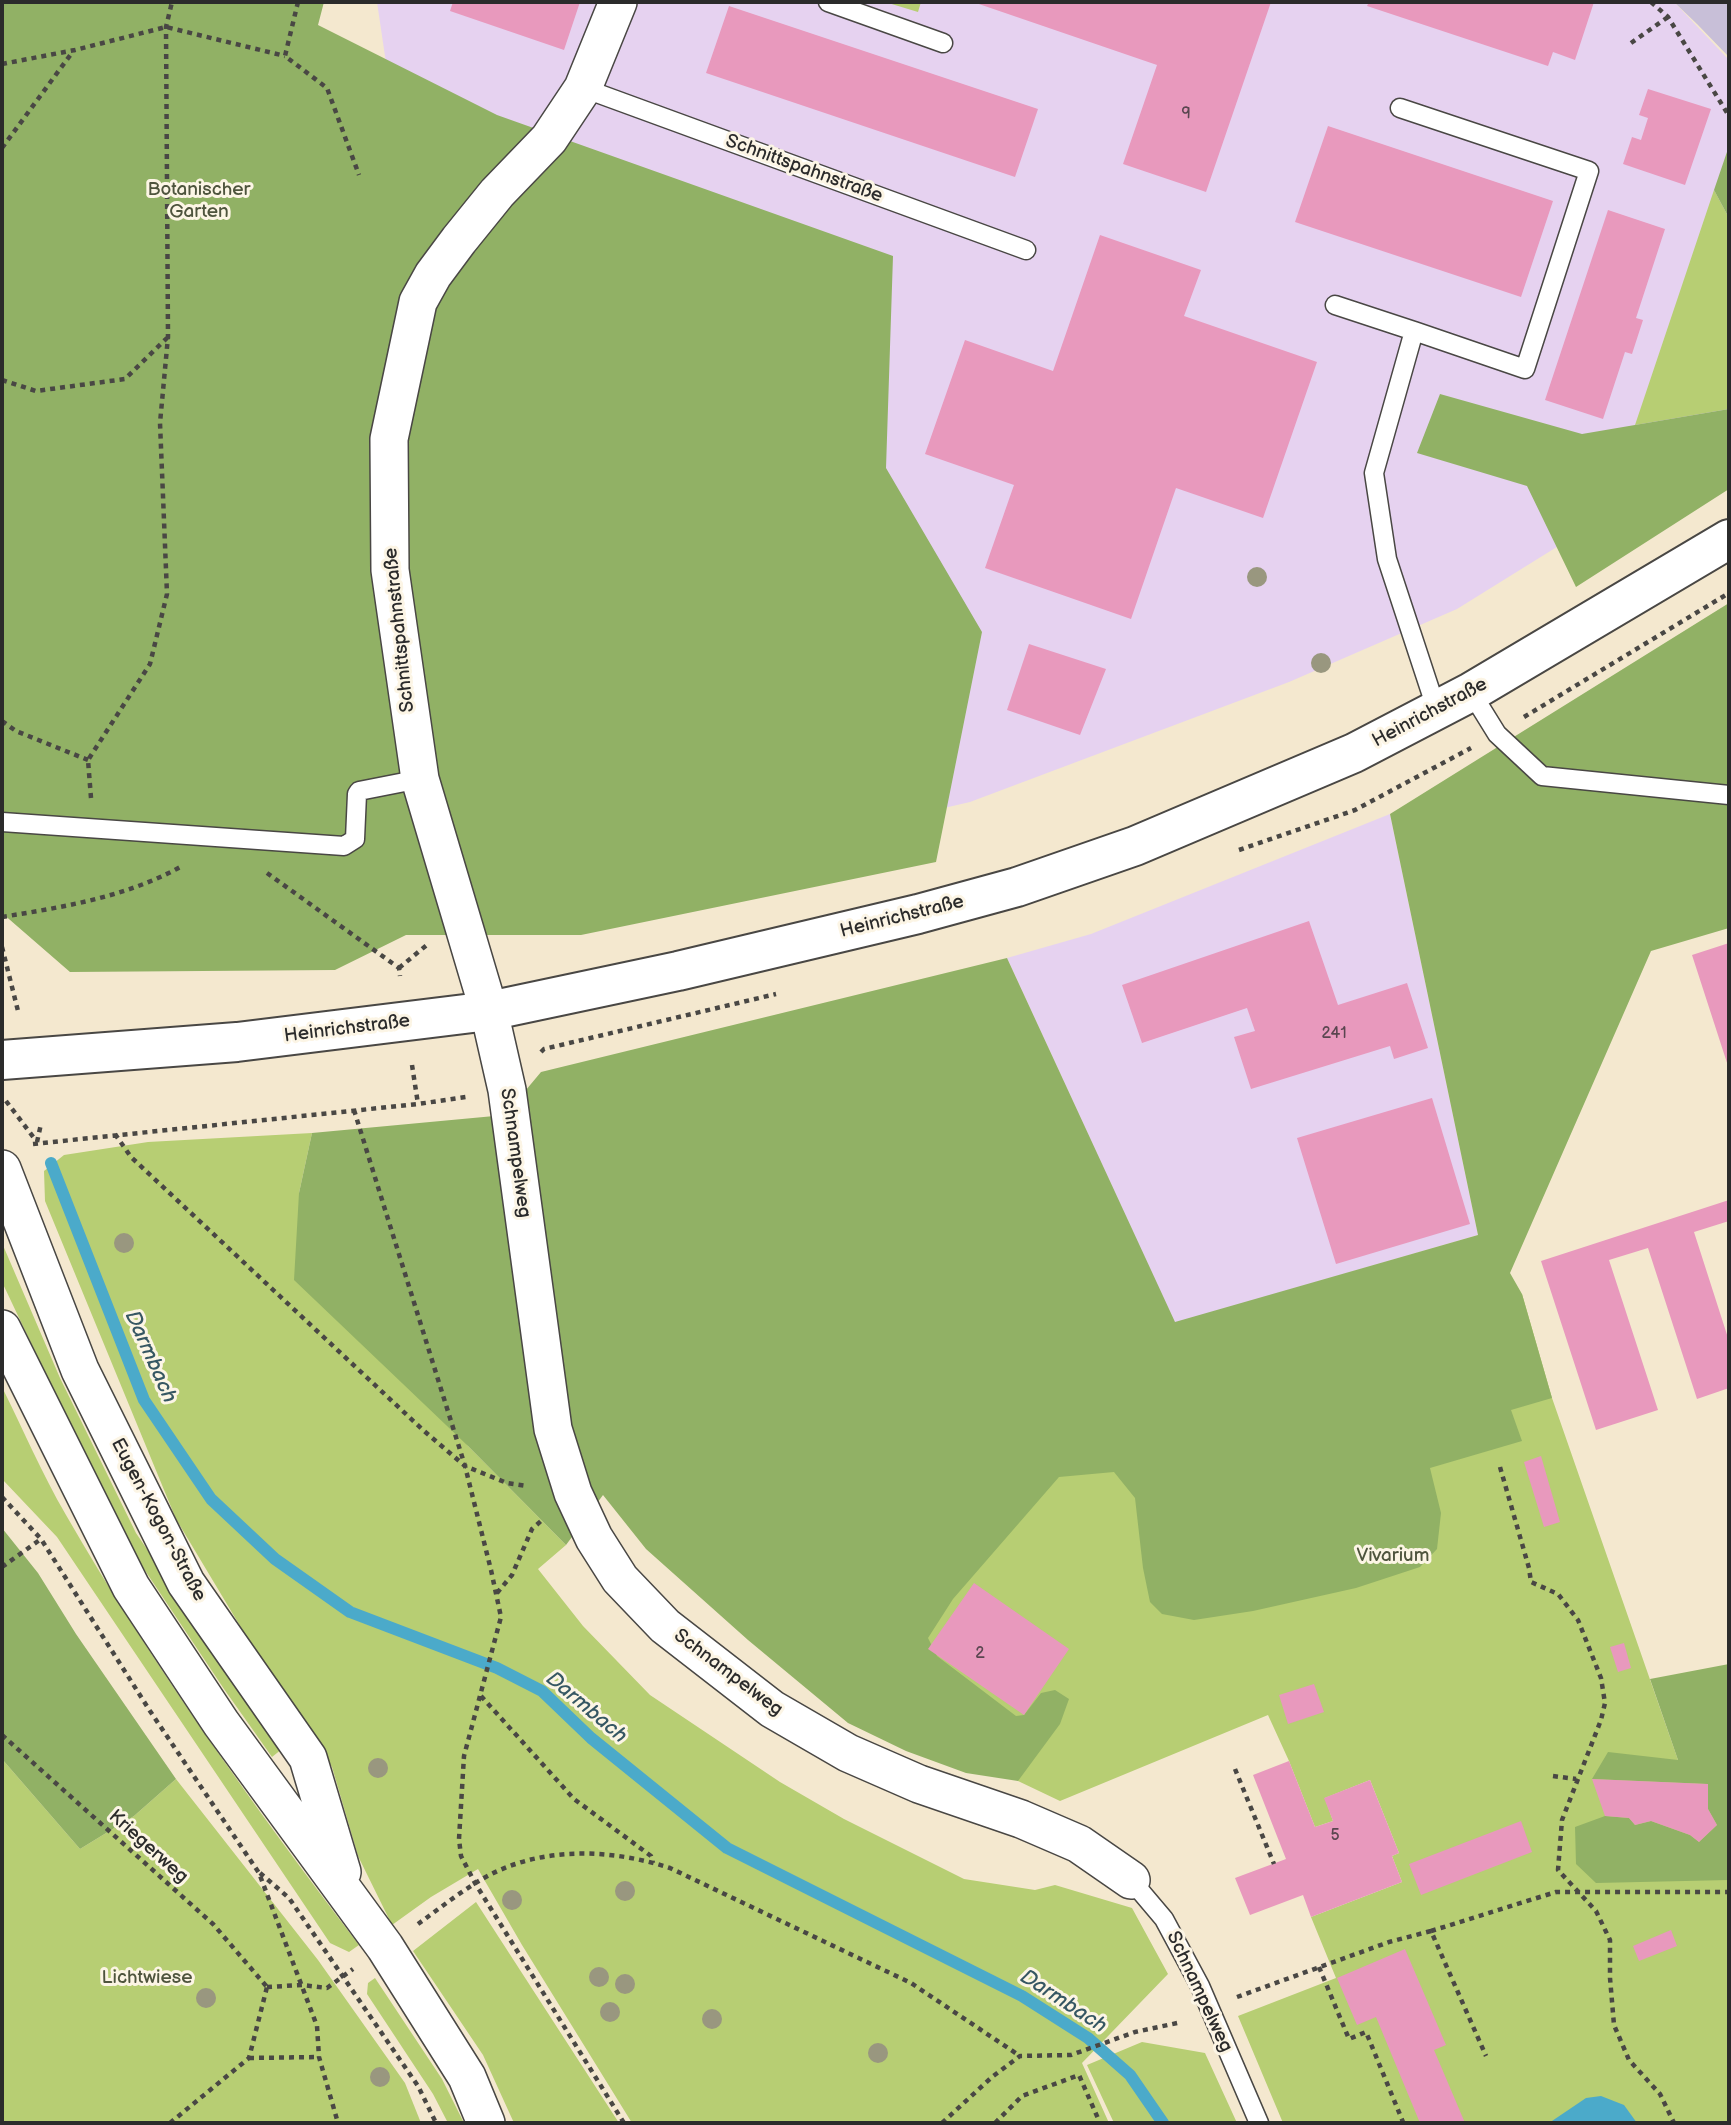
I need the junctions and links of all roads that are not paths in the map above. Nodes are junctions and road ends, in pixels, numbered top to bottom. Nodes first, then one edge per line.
1 (618, 2) edge
2 (828, 2) edge
3 (943, 43) dead end
4 (583, 88) junction
5 (1400, 108) dead end
6 (1026, 250) dead end
7 (1335, 305) dead end
8 (1414, 331) junction
9 (1729, 538) edge
10 (1471, 692) junction
11 (1437, 711) junction
12 (420, 779) junction
13 (1729, 795) edge
14 (2, 822) edge
15 (489, 1011) junction
16 (2, 1060) edge
17 (2, 1169) edge
18 (2, 1329) edge
19 (1131, 1880) joint
20 (349, 1896) junction
21 (486, 2123) edge
22 (1259, 2123) edge

1 - 4 street, Schnittspahnstraße
2 - 3 lane
4 - 6 lane, Schnittspahnstraße
4 - 12 street, Schnittspahnstraße
5 - 8 lane
7 - 8 lane
8 - 11 lane
9 - 10 main road, Heinrichstraße
10 - 11 main road, Heinrichstraße
10 - 13 lane
11 - 15 main road, Heinrichstraße
12 - 14 lane
12 - 15 street, Schnittspahnstraße
15 - 16 main road, Heinrichstraße
15 - 19 street, Schnampelweg
17 - 20 street, Eugen-Kogon-Straße
18 - 20 street, Eugen-Kogon-Straße
19 - 22 lane, Schnampelweg
20 - 21 street, Eugen-Kogon-Straße

